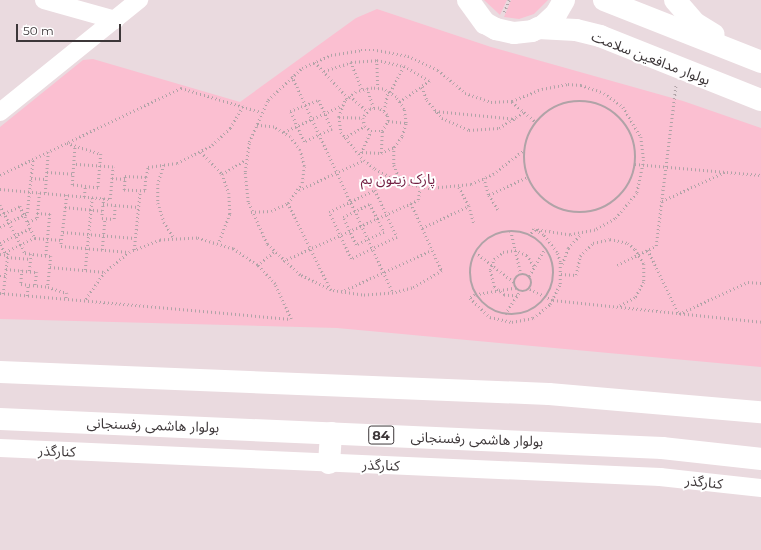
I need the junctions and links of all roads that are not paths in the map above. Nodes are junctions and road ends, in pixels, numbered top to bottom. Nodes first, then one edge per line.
1 (44, 0) edge
2 (139, 0) edge
3 (468, 0) edge
4 (564, 0) edge
5 (604, 0) edge
6 (675, 0) edge
7 (115, 20) junction
8 (538, 28) junction
9 (698, 37) junction
10 (757, 60) edge
11 (681, 68) junction
12 (761, 100) edge
13 (0, 112) edge
14 (0, 372) edge
15 (761, 412) edge
16 (0, 419) edge
17 (331, 433) junction
18 (0, 448) edge
19 (761, 459) edge
20 (329, 463) junction
21 (761, 488) edge

1 - 7 street
2 - 7 street
3 - 8 main road
4 - 8 main road
5 - 9 main road
6 - 10 main road
7 - 13 street
8 - 11 main road, بولوار مدافعین سلامت
9 - 10 main road
9 - 11 main road
11 - 12 main road, بولوار مدافعین سلامت
14 - 15 main road
16 - 17 main road, بولوار هاشمی رفسنجانی / 84
17 - 19 main road, بولوار هاشمی رفسنجانی / 84
17 - 20 main road
18 - 20 street, کنارگذر
20 - 21 street, کنارگذر

